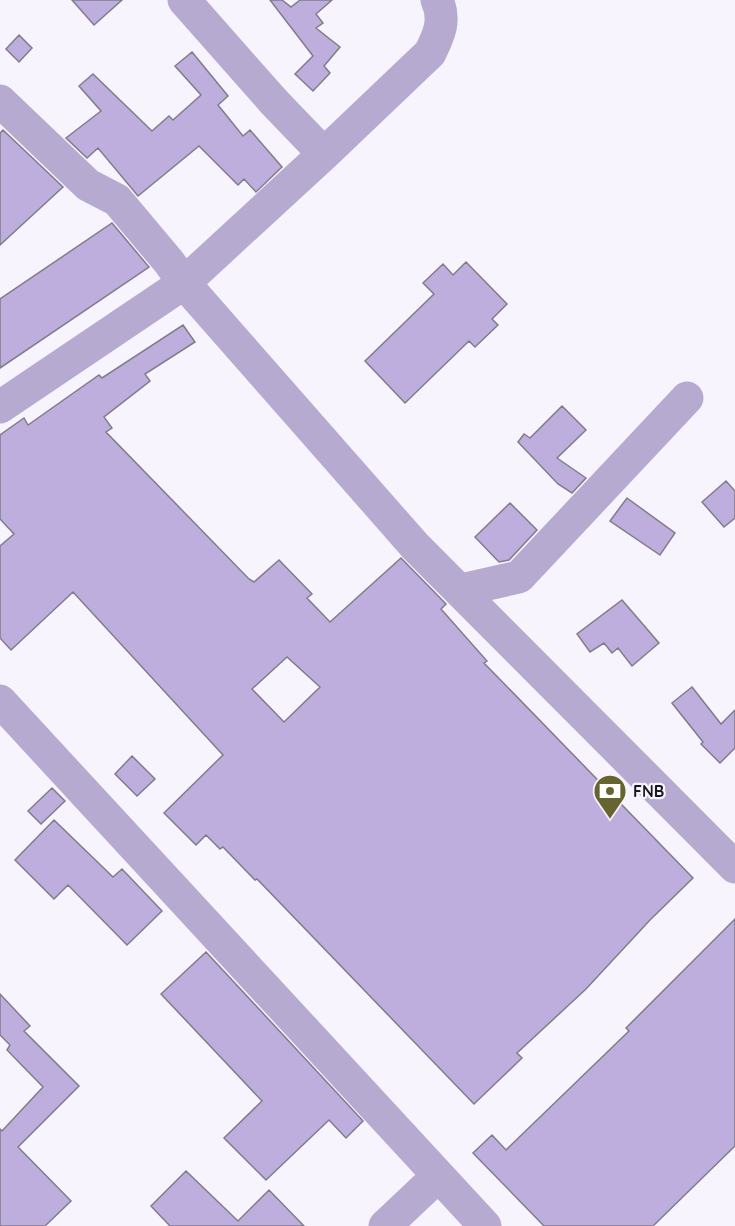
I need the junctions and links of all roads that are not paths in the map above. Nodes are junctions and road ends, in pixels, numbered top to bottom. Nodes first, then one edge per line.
1 (184, 0) edge
2 (437, 0) edge
3 (0, 101) edge
4 (324, 154) junction
5 (184, 283) junction
6 (687, 398) dead end
7 (0, 407) edge
8 (461, 590) junction
9 (0, 700) edge
10 (735, 867) edge
11 (438, 1176) junction
12 (385, 1226) edge
13 (485, 1226) edge

1 - 4 street
2 - 4 street
3 - 5 street
4 - 5 street
5 - 7 street
5 - 8 street
6 - 8 street
8 - 10 street
9 - 11 street
11 - 12 street
11 - 13 street

